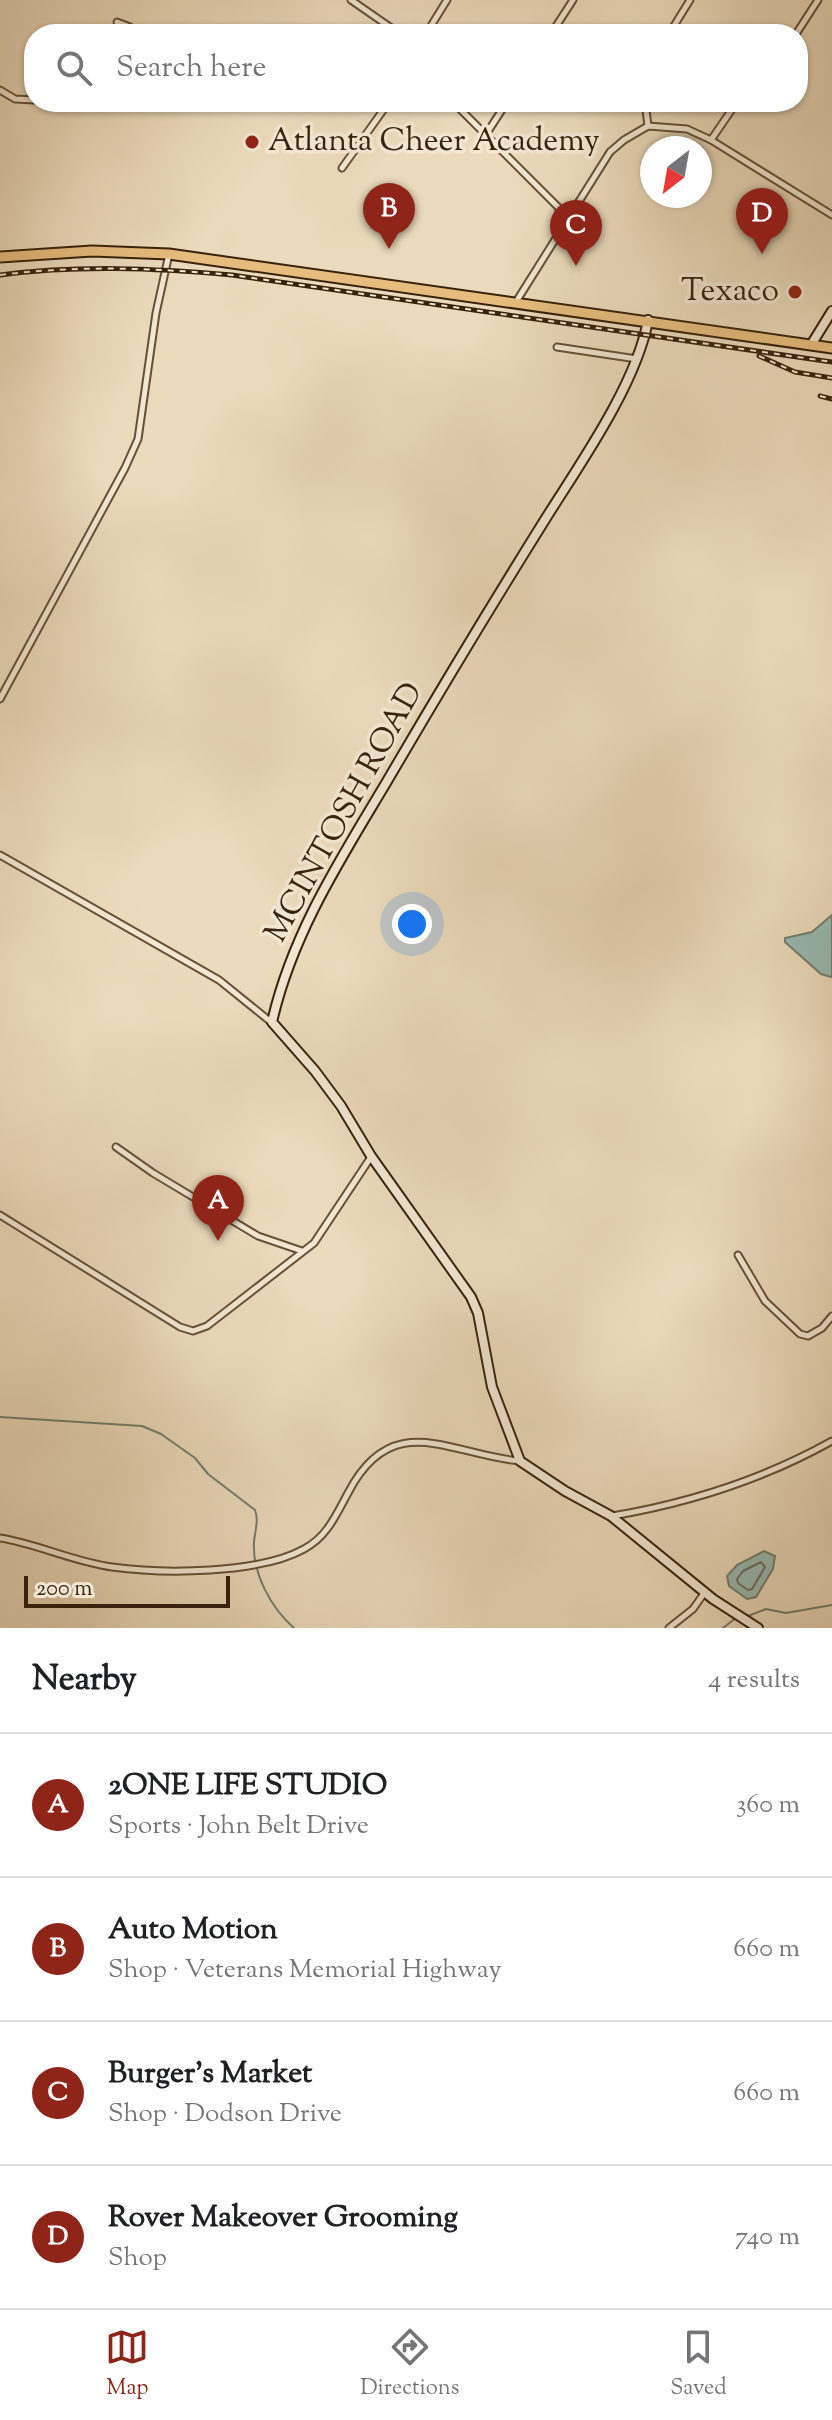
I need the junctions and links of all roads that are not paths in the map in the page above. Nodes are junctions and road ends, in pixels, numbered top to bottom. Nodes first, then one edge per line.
1 (351, 0) edge
2 (447, 0) edge
3 (573, 0) edge
4 (690, 0) edge
5 (818, 0) edge
6 (117, 22) dead end
7 (122, 24) edge
8 (386, 24) edge
9 (432, 24) edge
10 (557, 24) edge
11 (675, 24) edge
12 (802, 24) edge
13 (0, 90) edge
14 (24, 99) edge
15 (382, 112) edge
16 (462, 112) edge
17 (501, 112) edge
18 (646, 112) edge
19 (730, 112) edge
20 (648, 126) junction
21 (485, 136) junction
22 (702, 136) edge
23 (712, 139) edge
24 (712, 141) edge
25 (342, 168) dead end
26 (832, 215) edge
27 (563, 222) junction
28 (169, 254) junction
29 (0, 257) edge
30 (516, 302) junction
31 (832, 311) edge
32 (648, 320) junction
33 (811, 345) junction
34 (557, 347) dead end
35 (832, 348) edge
36 (638, 359) junction
37 (0, 699) edge
38 (0, 855) edge
39 (272, 1022) junction
40 (116, 1147) dead end
41 (371, 1156) junction
42 (0, 1215) edge
43 (303, 1252) junction
44 (738, 1255) dead end
45 (832, 1316) edge
46 (832, 1441) edge
47 (520, 1461) junction
48 (611, 1516) junction
49 (0, 1538) edge
50 (705, 1592) junction
51 (669, 1628) edge
52 (758, 1628) edge

1 - 8 street
2 - 9 street
3 - 10 street
4 - 11 street
5 - 12 street
6 - 7 street
13 - 14 street
15 - 25 street
16 - 21 street
17 - 21 street
18 - 20 street
19 - 23 street
20 - 22 street
20 - 27 street
21 - 27 street
24 - 26 street
27 - 30 street
28 - 29 main road
28 - 30 main road
28 - 37 street
30 - 32 main road
31 - 33 street
32 - 33 main road
32 - 36 street, MCINTOSH ROAD
33 - 35 main road
34 - 36 street
36 - 39 street, MCINTOSH ROAD
38 - 39 street
39 - 41 street
40 - 43 street
41 - 43 street
41 - 47 street
42 - 43 street
44 - 45 street
46 - 48 street
47 - 48 street
47 - 49 street
48 - 50 street
50 - 51 street
50 - 52 street

